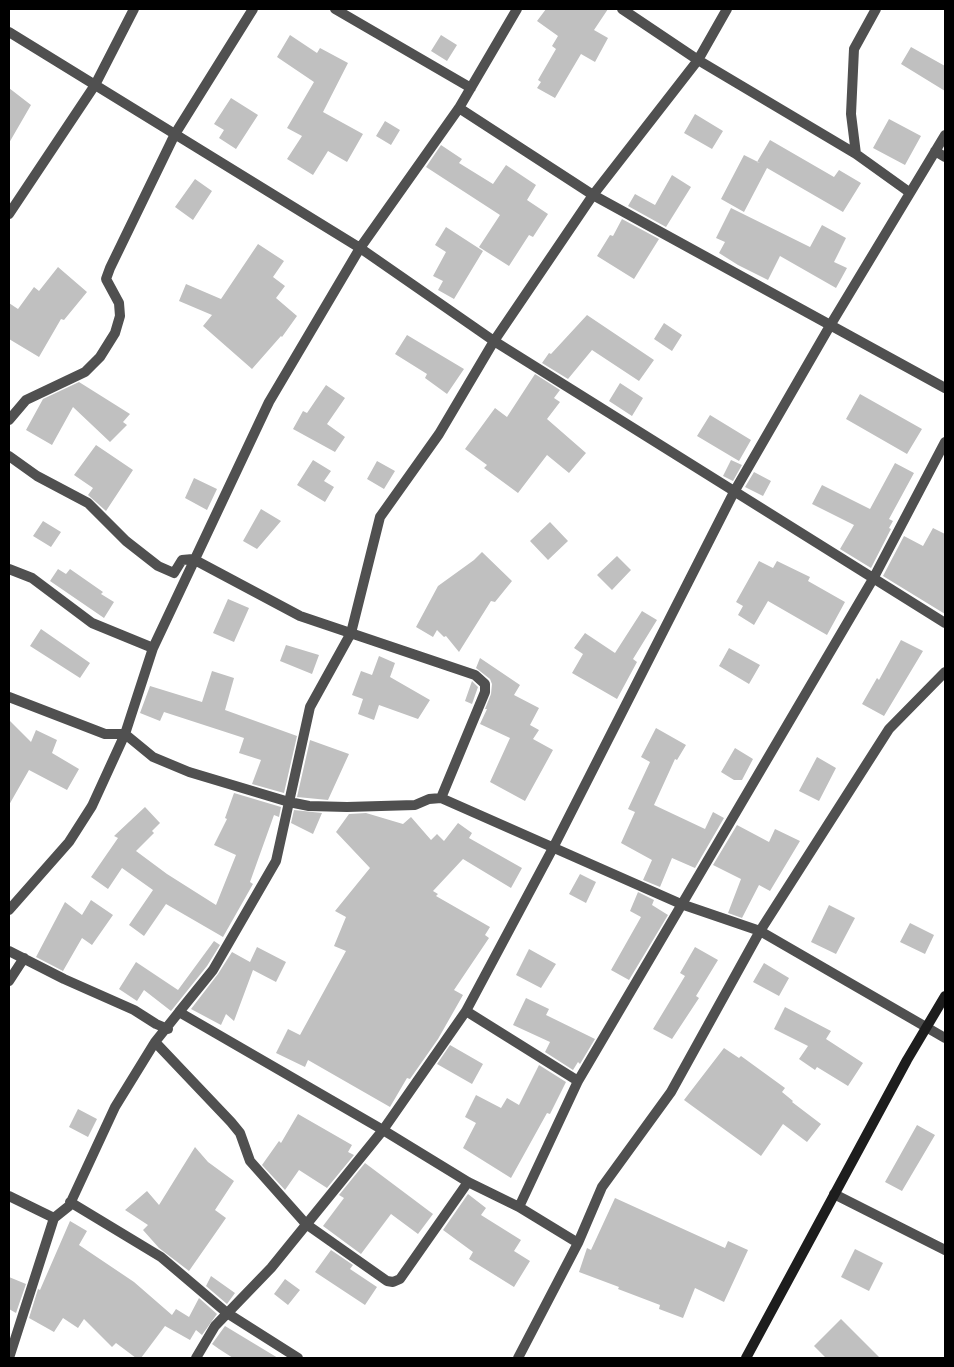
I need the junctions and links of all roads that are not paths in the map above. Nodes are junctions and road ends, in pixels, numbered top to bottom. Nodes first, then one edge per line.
1 (134, 9) edge
2 (253, 9) edge
3 (335, 9) edge
4 (517, 9) edge
5 (622, 9) edge
6 (727, 9) edge
7 (876, 9) edge
8 (9, 32) edge
9 (698, 60) junction
10 (95, 85) junction
11 (471, 88) junction
12 (459, 108) junction
13 (175, 134) junction
14 (945, 134) edge
15 (935, 151) junction
16 (856, 154) junction
17 (945, 157) edge
18 (909, 192) junction
19 (593, 195) junction
20 (9, 214) edge
21 (360, 248) junction
22 (831, 324) junction
23 (494, 341) junction
24 (945, 388) edge
25 (9, 420) edge
26 (945, 442) edge
27 (9, 456) edge
28 (734, 492) junction
29 (193, 559) junction
30 (9, 569) edge
31 (873, 579) junction
32 (945, 623) edge
33 (351, 633) junction
34 (152, 648) junction
35 (945, 672) edge
36 (9, 697) edge
37 (125, 734) junction
38 (441, 798) junction
39 (289, 802) junction
40 (553, 848) junction
41 (681, 904) junction
42 (9, 910) edge
43 (760, 931) junction
44 (9, 951) edge
45 (24, 958) junction
46 (9, 981) edge
47 (945, 996) edge
48 (466, 1011) junction
49 (180, 1012) junction
50 (927, 1028) junction
51 (168, 1029) junction
52 (945, 1038) edge
53 (155, 1042) junction
54 (578, 1080) junction
55 (383, 1130) junction
56 (468, 1182) junction
57 (834, 1194) junction
58 (9, 1196) edge
59 (70, 1202) junction
60 (519, 1208) junction
61 (54, 1218) junction
62 (306, 1224) junction
63 (578, 1243) junction
64 (945, 1250) edge
65 (227, 1312) junction
66 (9, 1358) edge
67 (196, 1358) edge
68 (298, 1358) edge
69 (518, 1358) edge
70 (746, 1358) edge

1 - 10 street
2 - 13 street
3 - 11 street
4 - 11 street
5 - 9 street
6 - 9 street
7 - 16 street
8 - 10 street
9 - 16 street
9 - 19 street
10 - 13 street
10 - 20 street
11 - 12 street
12 - 19 street
12 - 21 street
13 - 21 street
13 - 25 street
14 - 15 street
15 - 17 street
15 - 18 street
16 - 18 street
18 - 22 street
19 - 22 street
19 - 23 street
21 - 23 street
21 - 29 street
22 - 24 street
22 - 28 street
23 - 28 street
23 - 33 street
26 - 31 street
27 - 29 street
28 - 31 street
28 - 40 street
29 - 33 street
29 - 34 street
30 - 34 street
31 - 32 street
31 - 41 street
33 - 38 street
33 - 39 street
34 - 37 street
35 - 43 street
36 - 37 street
37 - 39 street
37 - 42 street
38 - 39 street
38 - 40 street
39 - 49 street
40 - 41 street
40 - 48 street
41 - 43 street
41 - 54 street
43 - 50 street
43 - 63 street
44 - 45 street
45 - 46 street
45 - 51 street
47 - 50 street
48 - 54 street
48 - 55 street
49 - 51 street
49 - 55 street
50 - 52 street
50 - 57 street
51 - 53 street
53 - 59 street
53 - 62 street
54 - 60 street
55 - 56 street
55 - 62 street
56 - 60 street
56 - 62 street
57 - 64 street
57 - 70 street
58 - 61 street
59 - 61 street
59 - 65 street
60 - 63 street
61 - 66 street
62 - 65 street
63 - 69 street
65 - 67 street
65 - 68 street

